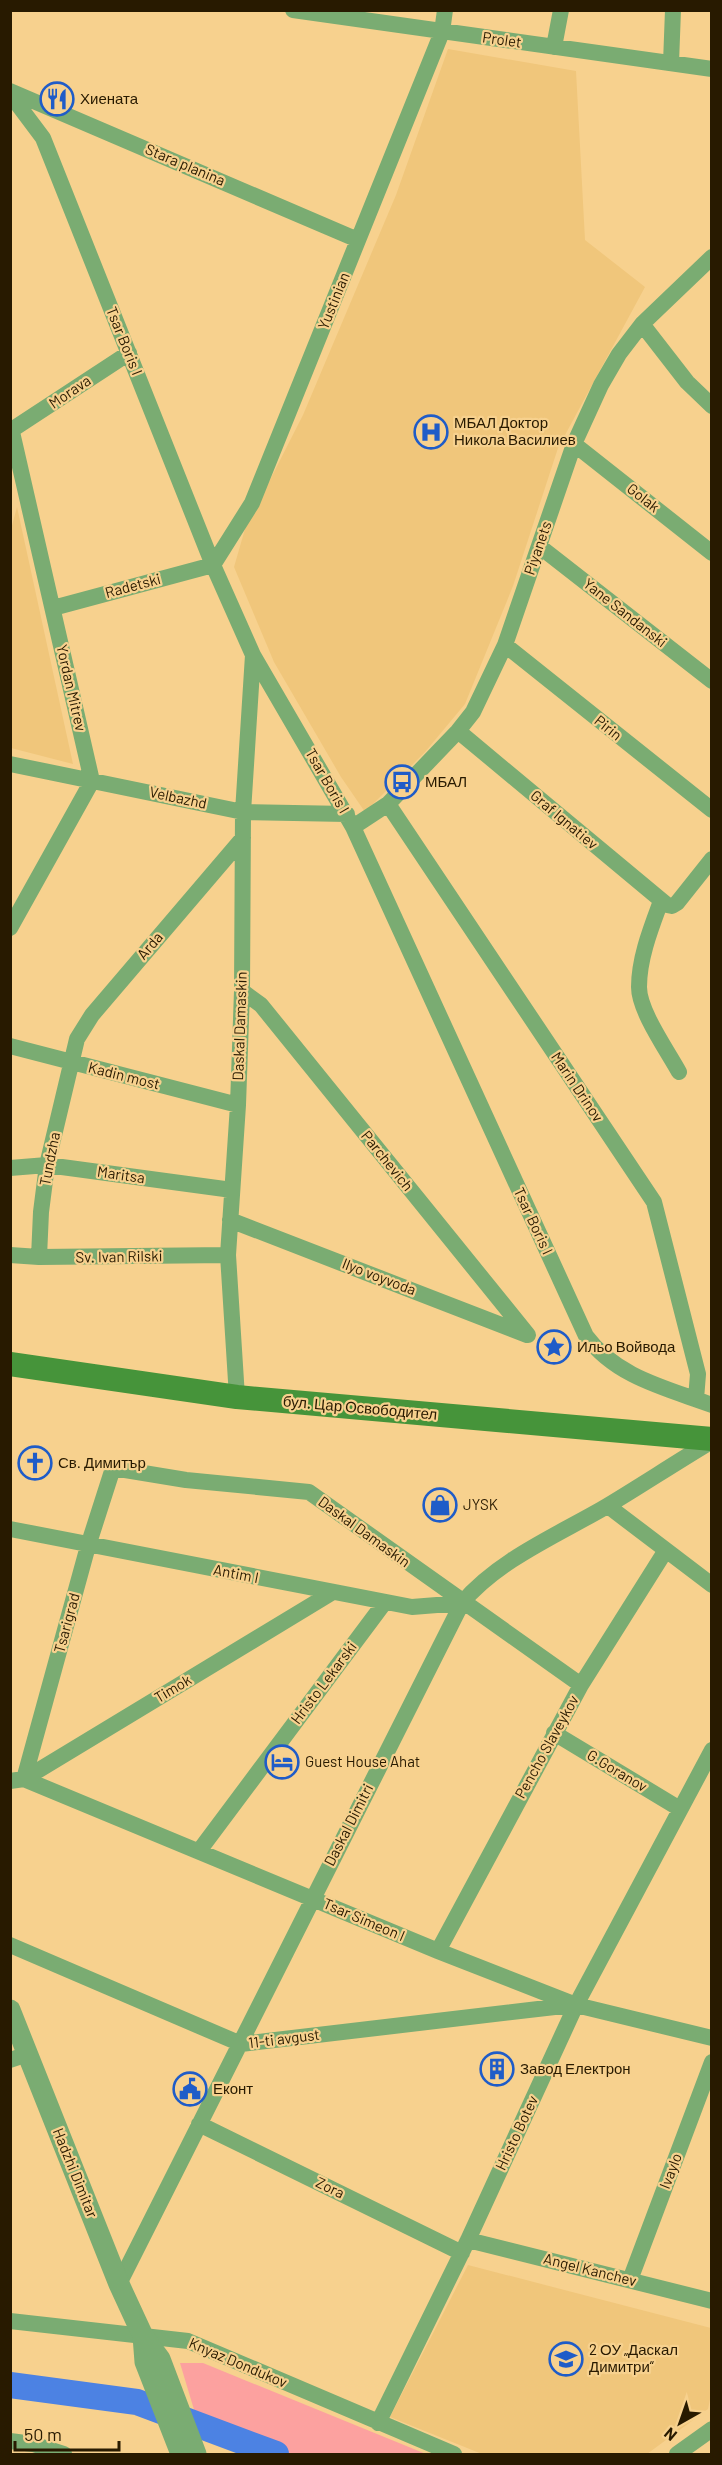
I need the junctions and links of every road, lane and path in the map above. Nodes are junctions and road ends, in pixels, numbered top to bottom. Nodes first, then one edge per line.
1 (293, 10) edge
2 (445, 10) edge
3 (561, 10) edge
4 (673, 10) edge
5 (442, 32) junction
6 (555, 47) junction
7 (671, 63) junction
8 (710, 66) edge
9 (10, 92) edge
10 (358, 240) junction
11 (711, 257) edge
12 (642, 324) junction
13 (129, 353) junction
14 (711, 406) edge
15 (11, 434) edge
16 (574, 444) junction
17 (539, 546) junction
18 (711, 553) edge
19 (213, 564) junction
20 (53, 608) junction
21 (505, 645) junction
22 (253, 655) junction
23 (711, 681) edge
24 (458, 731) junction
25 (10, 764) edge
26 (92, 781) junction
27 (388, 804) junction
28 (711, 810) edge
29 (243, 812) junction
30 (350, 820) junction
31 (243, 838) junction
32 (711, 859) edge
33 (667, 903) junction
34 (10, 928) edge
35 (242, 991) junction
36 (10, 1046) edge
37 (71, 1062) junction
38 (678, 1072) dead end
39 (238, 1105) junction
40 (47, 1165) junction
41 (10, 1168) edge
42 (232, 1190) junction
43 (230, 1220) junction
44 (10, 1256) edge
45 (228, 1256) junction
46 (39, 1257) junction
47 (528, 1335) joint
48 (10, 1364) edge
49 (237, 1397) junction
50 (704, 1402) edge
51 (711, 1440) edge
52 (113, 1468) joint
53 (608, 1506) junction
54 (10, 1529) edge
55 (88, 1546) junction
56 (666, 1550) junction
57 (711, 1585) edge
58 (333, 1592) junction
59 (385, 1602) junction
60 (462, 1603) junction
61 (581, 1685) junction
62 (554, 1732) junction
63 (711, 1750) edge
64 (17, 1780) edge
65 (680, 1809) junction
66 (199, 1851) junction
67 (312, 1898) junction
68 (10, 1945) edge
69 (438, 1951) junction
70 (576, 2005) junction
71 (10, 2010) edge
72 (711, 2038) edge
73 (241, 2044) junction
74 (19, 2057) edge
75 (711, 2062) edge
76 (199, 2124) junction
77 (465, 2246) junction
78 (630, 2280) junction
79 (119, 2284) junction
80 (711, 2301) edge
81 (10, 2321) edge
82 (143, 2336) junction
83 (152, 2360) junction
84 (378, 2423) junction
85 (711, 2429) edge
86 (10, 2441) edge
87 (64, 2454) edge
88 (181, 2454) edge
89 (196, 2454) edge
90 (454, 2454) edge
91 (677, 2454) edge

1 - 5 street, Prolet
2 - 5 street, Yustinian
3 - 6 street
4 - 7 street
5 - 6 street, Prolet
5 - 10 street, Yustinian
6 - 7 street, Prolet
7 - 8 street, Prolet
9 - 10 street, Stara planina
9 - 13 street, Tsar Boris I
10 - 19 street, Yustinian
11 - 12 street, Piyanets
12 - 14 street
12 - 16 street, Piyanets
13 - 15 street, Morava
13 - 19 street, Tsar Boris I
15 - 20 street, Yordan Mitrev
16 - 17 street, Piyanets
16 - 18 street, Golak
17 - 21 street, Piyanets
17 - 23 street, Yane Sandanski
19 - 20 street, Radetski
19 - 22 street, Tsar Boris I
20 - 26 street, Yordan Mitrev
21 - 24 street, Piyanets
21 - 28 street, Pirin
22 - 29 street, Daskal Damaskin
22 - 30 street, Tsar Boris I
24 - 27 street, Piyanets
24 - 33 street, Graf Ignatiev
25 - 26 street, Velbazhd
26 - 29 street, Velbazhd
26 - 34 street
27 - 30 street, Piyanets
27 - 50 street, Marin Drinov
29 - 30 street, Velbazhd
29 - 31 street, Daskal Damaskin
30 - 50 street, Tsar Boris I
31 - 35 street, Daskal Damaskin
31 - 37 street, Arda
32 - 33 street
33 - 38 street
35 - 39 street, Daskal Damaskin
35 - 47 street, Parchevich
36 - 37 street, Kadin most
37 - 39 street, Kadin most
37 - 40 street, Tundzha
39 - 42 street, Daskal Damaskin
40 - 41 street, Maritsa
40 - 42 street, Maritsa
40 - 46 street, Tundzha
42 - 43 street, Daskal Damaskin
43 - 45 street, Daskal Damaskin
43 - 47 street, Ilyo voyvoda
44 - 46 street, Sv. Ivan Rilski
45 - 46 street, Sv. Ivan Rilski
45 - 49 street, Daskal Damaskin
48 - 49 main road, бул. Цар Освободител
49 - 51 main road, бул. Цар Освободител
51 - 53 street, Daskal Dimitri
52 - 55 street, Tsarigrad
52 - 60 street, Daskal Damaskin
53 - 56 street
53 - 60 street, Daskal Dimitri
54 - 55 street, Antim I
55 - 58 street, Antim I
55 - 64 street, Tsarigrad
56 - 57 street
56 - 61 street, Pencho Slaveykov
58 - 59 street, Antim I
58 - 64 street, Timok
59 - 60 street, Antim I
59 - 66 street, Hristo Lekarski
60 - 61 street, Daskal Damaskin
60 - 67 street, Daskal Dimitri
61 - 62 street, Pencho Slaveykov
62 - 65 street, G.Goranov
62 - 69 street, Pencho Slaveykov
63 - 65 street, Hristo Botev
64 - 66 street, Tsar Simeon I
65 - 70 street, Hristo Botev
66 - 67 street, Tsar Simeon I
67 - 69 street, Tsar Simeon I
67 - 73 street, Daskal Dimitri
68 - 73 street, 11-ti avgust
69 - 70 street, Tsar Simeon I
70 - 72 street, Tsar Simeon I
70 - 73 street, 11-ti avgust
70 - 77 street, Hristo Botev
71 - 74 street, Hadzhi Dimitar
73 - 76 street, Daskal Dimitri
74 - 79 street, Hadzhi Dimitar
75 - 78 street, Ivaylo
76 - 77 street, Zora
76 - 79 street, Daskal Dimitri
77 - 78 street, Angel Kanchev
77 - 84 street, Hristo Botev
78 - 80 street, Angel Kanchev
79 - 82 street, Hadzhi Dimitar
81 - 82 street, Knyaz Dondukov
82 - 83 street, Hadzhi Dimitar
82 - 84 street, Knyaz Dondukov
83 - 88 street, Hadzhi Dimitar
83 - 89 street, Hadzhi Dimitar
84 - 90 street, Knyaz Dondukov
85 - 91 street
86 - 87 street

